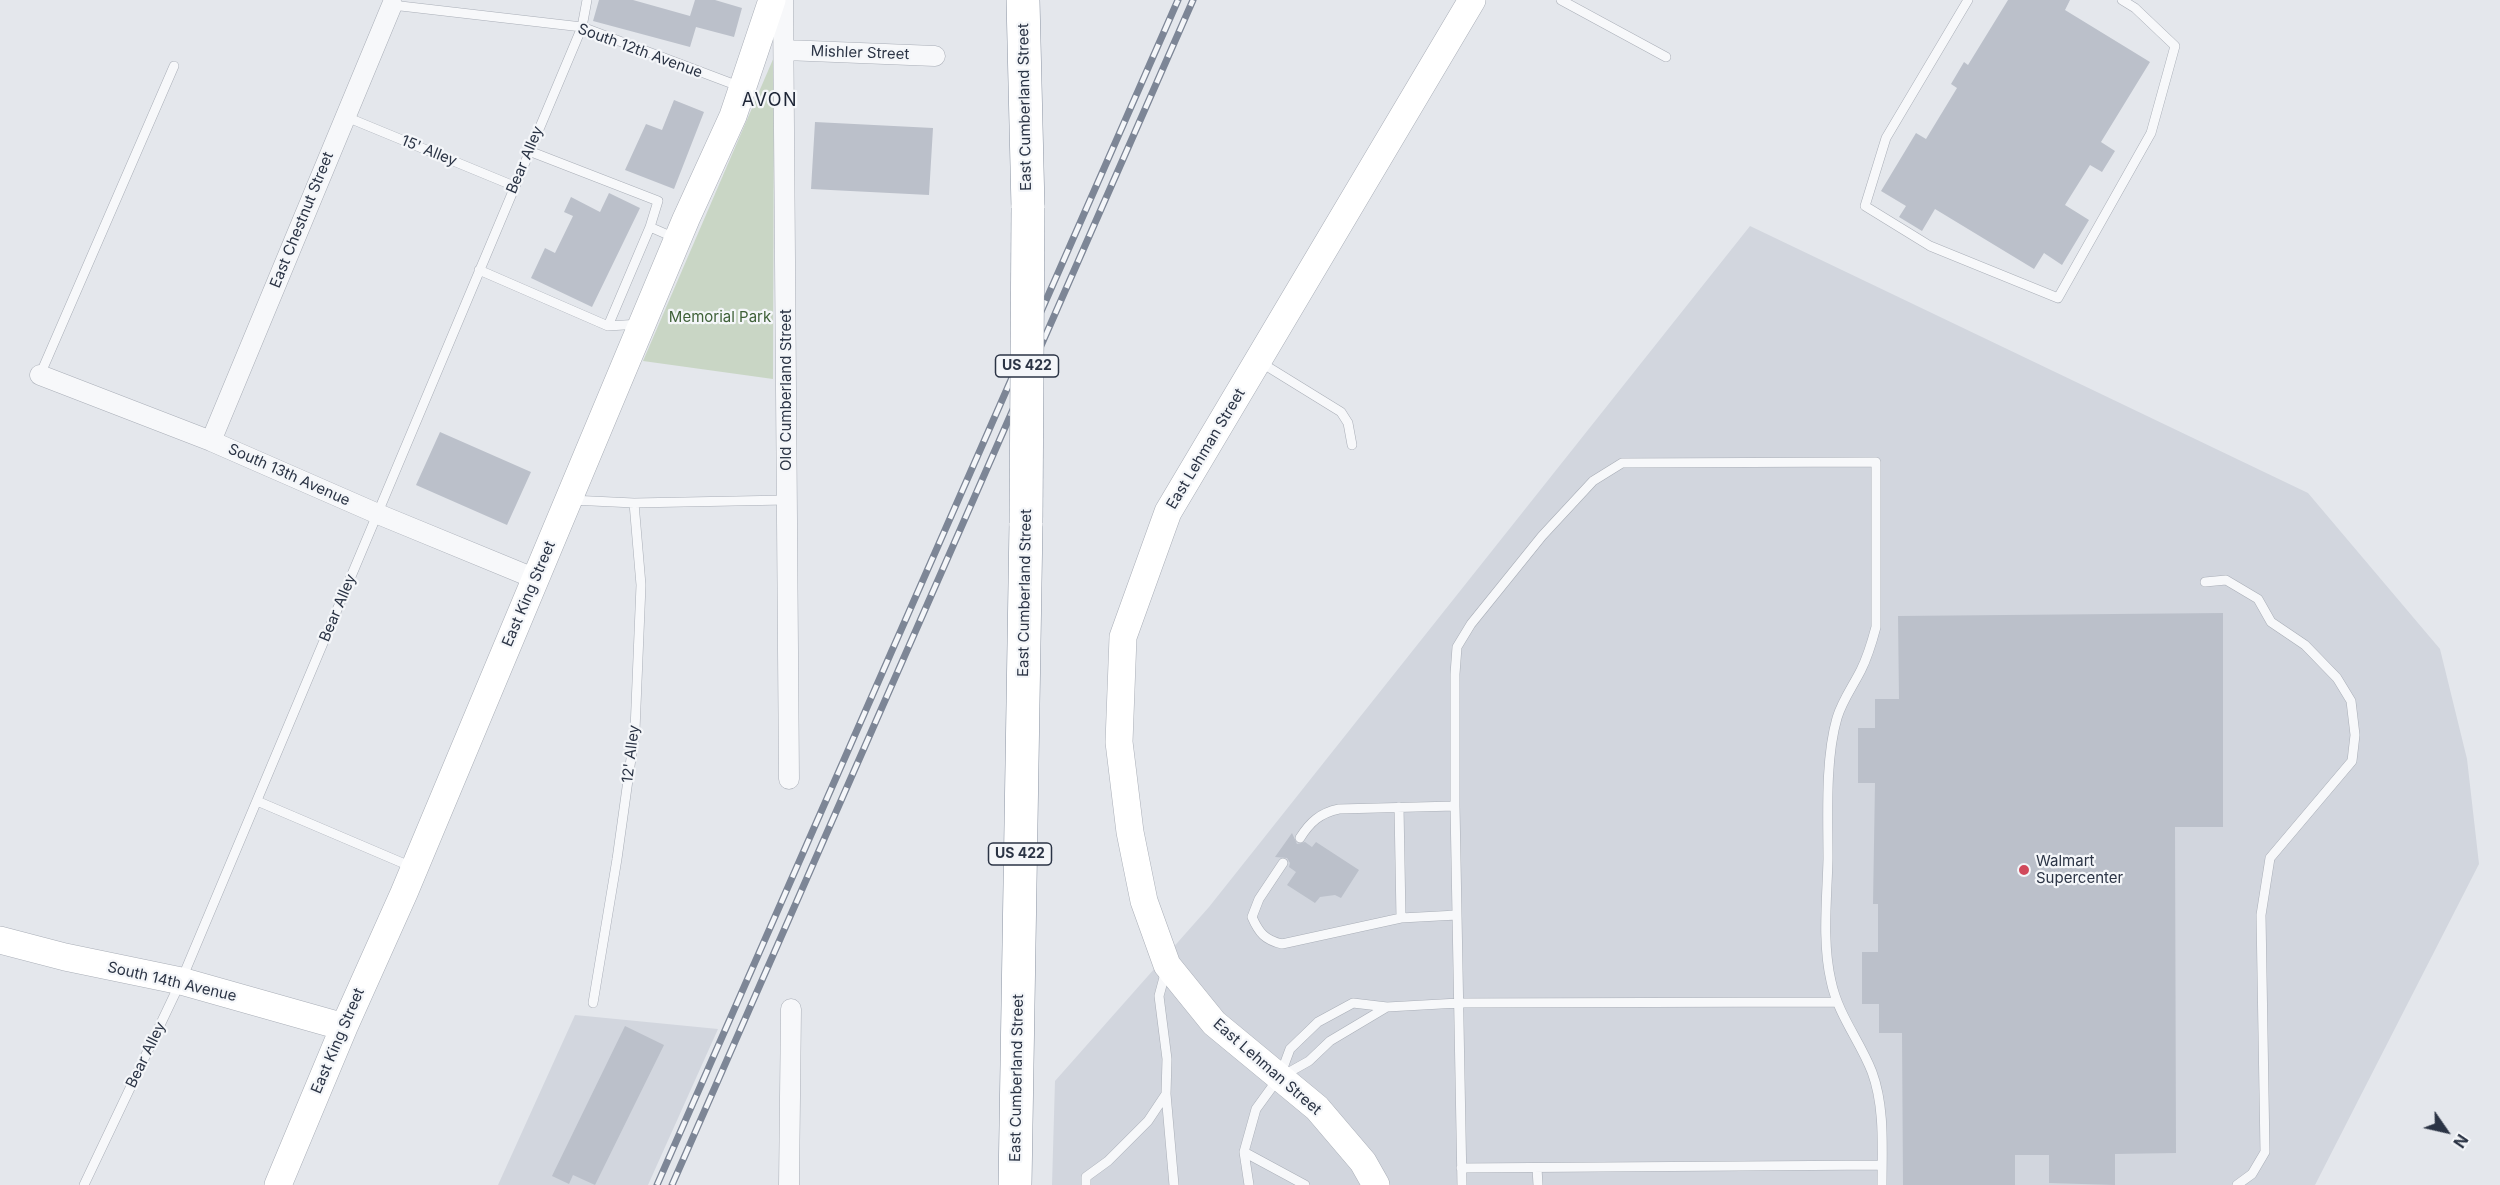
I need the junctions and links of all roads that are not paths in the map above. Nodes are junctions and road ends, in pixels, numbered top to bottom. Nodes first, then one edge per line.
1 (587, 0) edge
2 (772, 0) edge
3 (783, 0) edge
4 (1023, 0) edge
5 (1472, 0) edge
6 (1561, 0) edge
7 (1968, 0) edge
8 (2122, 0) edge
9 (393, 3) edge
10 (582, 27) junction
11 (785, 50) junction
12 (935, 56) dead end
13 (1666, 57) dead end
14 (174, 66) dead end
15 (743, 88) junction
16 (344, 116) junction
17 (529, 151) junction
18 (514, 186) junction
19 (650, 227) junction
20 (678, 238) junction
21 (479, 270) junction
22 (642, 323) junction
23 (608, 326) junction
24 (1258, 360) junction
25 (40, 375) joint
26 (211, 441) junction
27 (1352, 445) dead end
28 (568, 500) junction
29 (786, 500) junction
30 (634, 503) junction
31 (378, 514) junction
32 (536, 579) junction
33 (2205, 582) dead end
34 (789, 779) dead end
35 (257, 801) junction
36 (1455, 806) junction
37 (1400, 807) junction
38 (1300, 838) dead end
39 (1283, 863) dead end
40 (415, 868) junction
41 (1457, 915) junction
42 (1401, 918) junction
43 (0, 940) edge
44 (1167, 965) junction
45 (181, 981) junction
46 (1837, 1002) junction
47 (593, 1003) dead end
48 (1459, 1003) junction
49 (1387, 1007) junction
50 (791, 1009) dead end
51 (344, 1027) junction
52 (1280, 1076) junction
53 (1166, 1094) junction
54 (1244, 1152) junction
55 (1882, 1166) junction
56 (1461, 1168) junction
57 (1537, 1168) junction
58 (84, 1185) edge
59 (278, 1185) edge
60 (789, 1185) edge
61 (1015, 1185) edge
62 (1086, 1185) edge
63 (1174, 1185) edge
64 (1248, 1185) edge
65 (1305, 1185) edge
66 (1376, 1185) edge
67 (1462, 1185) edge
68 (1538, 1185) edge
69 (1882, 1185) edge
70 (2237, 1185) edge

1 - 10 lane, Bear Alley
2 - 15 street, East King Street
3 - 11 street, Old Cumberland Street
4 - 61 highway, East Cumberland Street / US 422, bridge
5 - 24 street, East Lehman Street
6 - 13 lane
7 - 8 lane
9 - 10 lane, South 12th Avenue
9 - 16 street, East Chestnut Street
10 - 15 lane, South 12th Avenue
10 - 17 lane, Bear Alley
11 - 12 street, Mishler Street
11 - 29 street, Old Cumberland Street
14 - 25 lane
15 - 20 street, East King Street
16 - 18 lane, 15' Alley
16 - 26 street, East Chestnut Street
17 - 18 lane, Bear Alley
17 - 19 lane
18 - 21 lane, Bear Alley
19 - 20 lane
19 - 23 lane
20 - 22 street, East King Street
21 - 23 lane
21 - 31 lane, Bear Alley
22 - 23 lane
22 - 28 street, East King Street
24 - 27 lane
24 - 44 street, East Lehman Street
25 - 26 street, South 13th Avenue
26 - 31 street, South 13th Avenue
28 - 30 lane
28 - 32 street, East King Street
29 - 30 lane
29 - 34 street, Old Cumberland Street
30 - 47 lane, 12' Alley
31 - 32 street, South 13th Avenue
31 - 35 lane, Bear Alley
32 - 40 street, East King Street
33 - 70 lane
35 - 40 lane
35 - 45 lane, Bear Alley
36 - 37 lane
36 - 41 lane
36 - 46 lane
37 - 38 lane
37 - 42 lane
39 - 42 lane
40 - 51 street, East King Street
41 - 42 lane
41 - 48 lane
43 - 45 street, South 14th Avenue
44 - 52 street, East Lehman Street
44 - 53 lane
45 - 51 street, South 14th Avenue
45 - 58 lane, Bear Alley
46 - 48 lane
46 - 55 lane
48 - 49 lane
48 - 56 lane
49 - 52 lane
49 - 52 lane
50 - 60 street
51 - 59 street, East King Street
52 - 54 lane
52 - 66 street, East Lehman Street
53 - 62 lane
53 - 63 lane
54 - 64 lane
54 - 65 lane
55 - 57 lane
55 - 69 lane
56 - 57 lane
56 - 67 lane
57 - 68 lane

